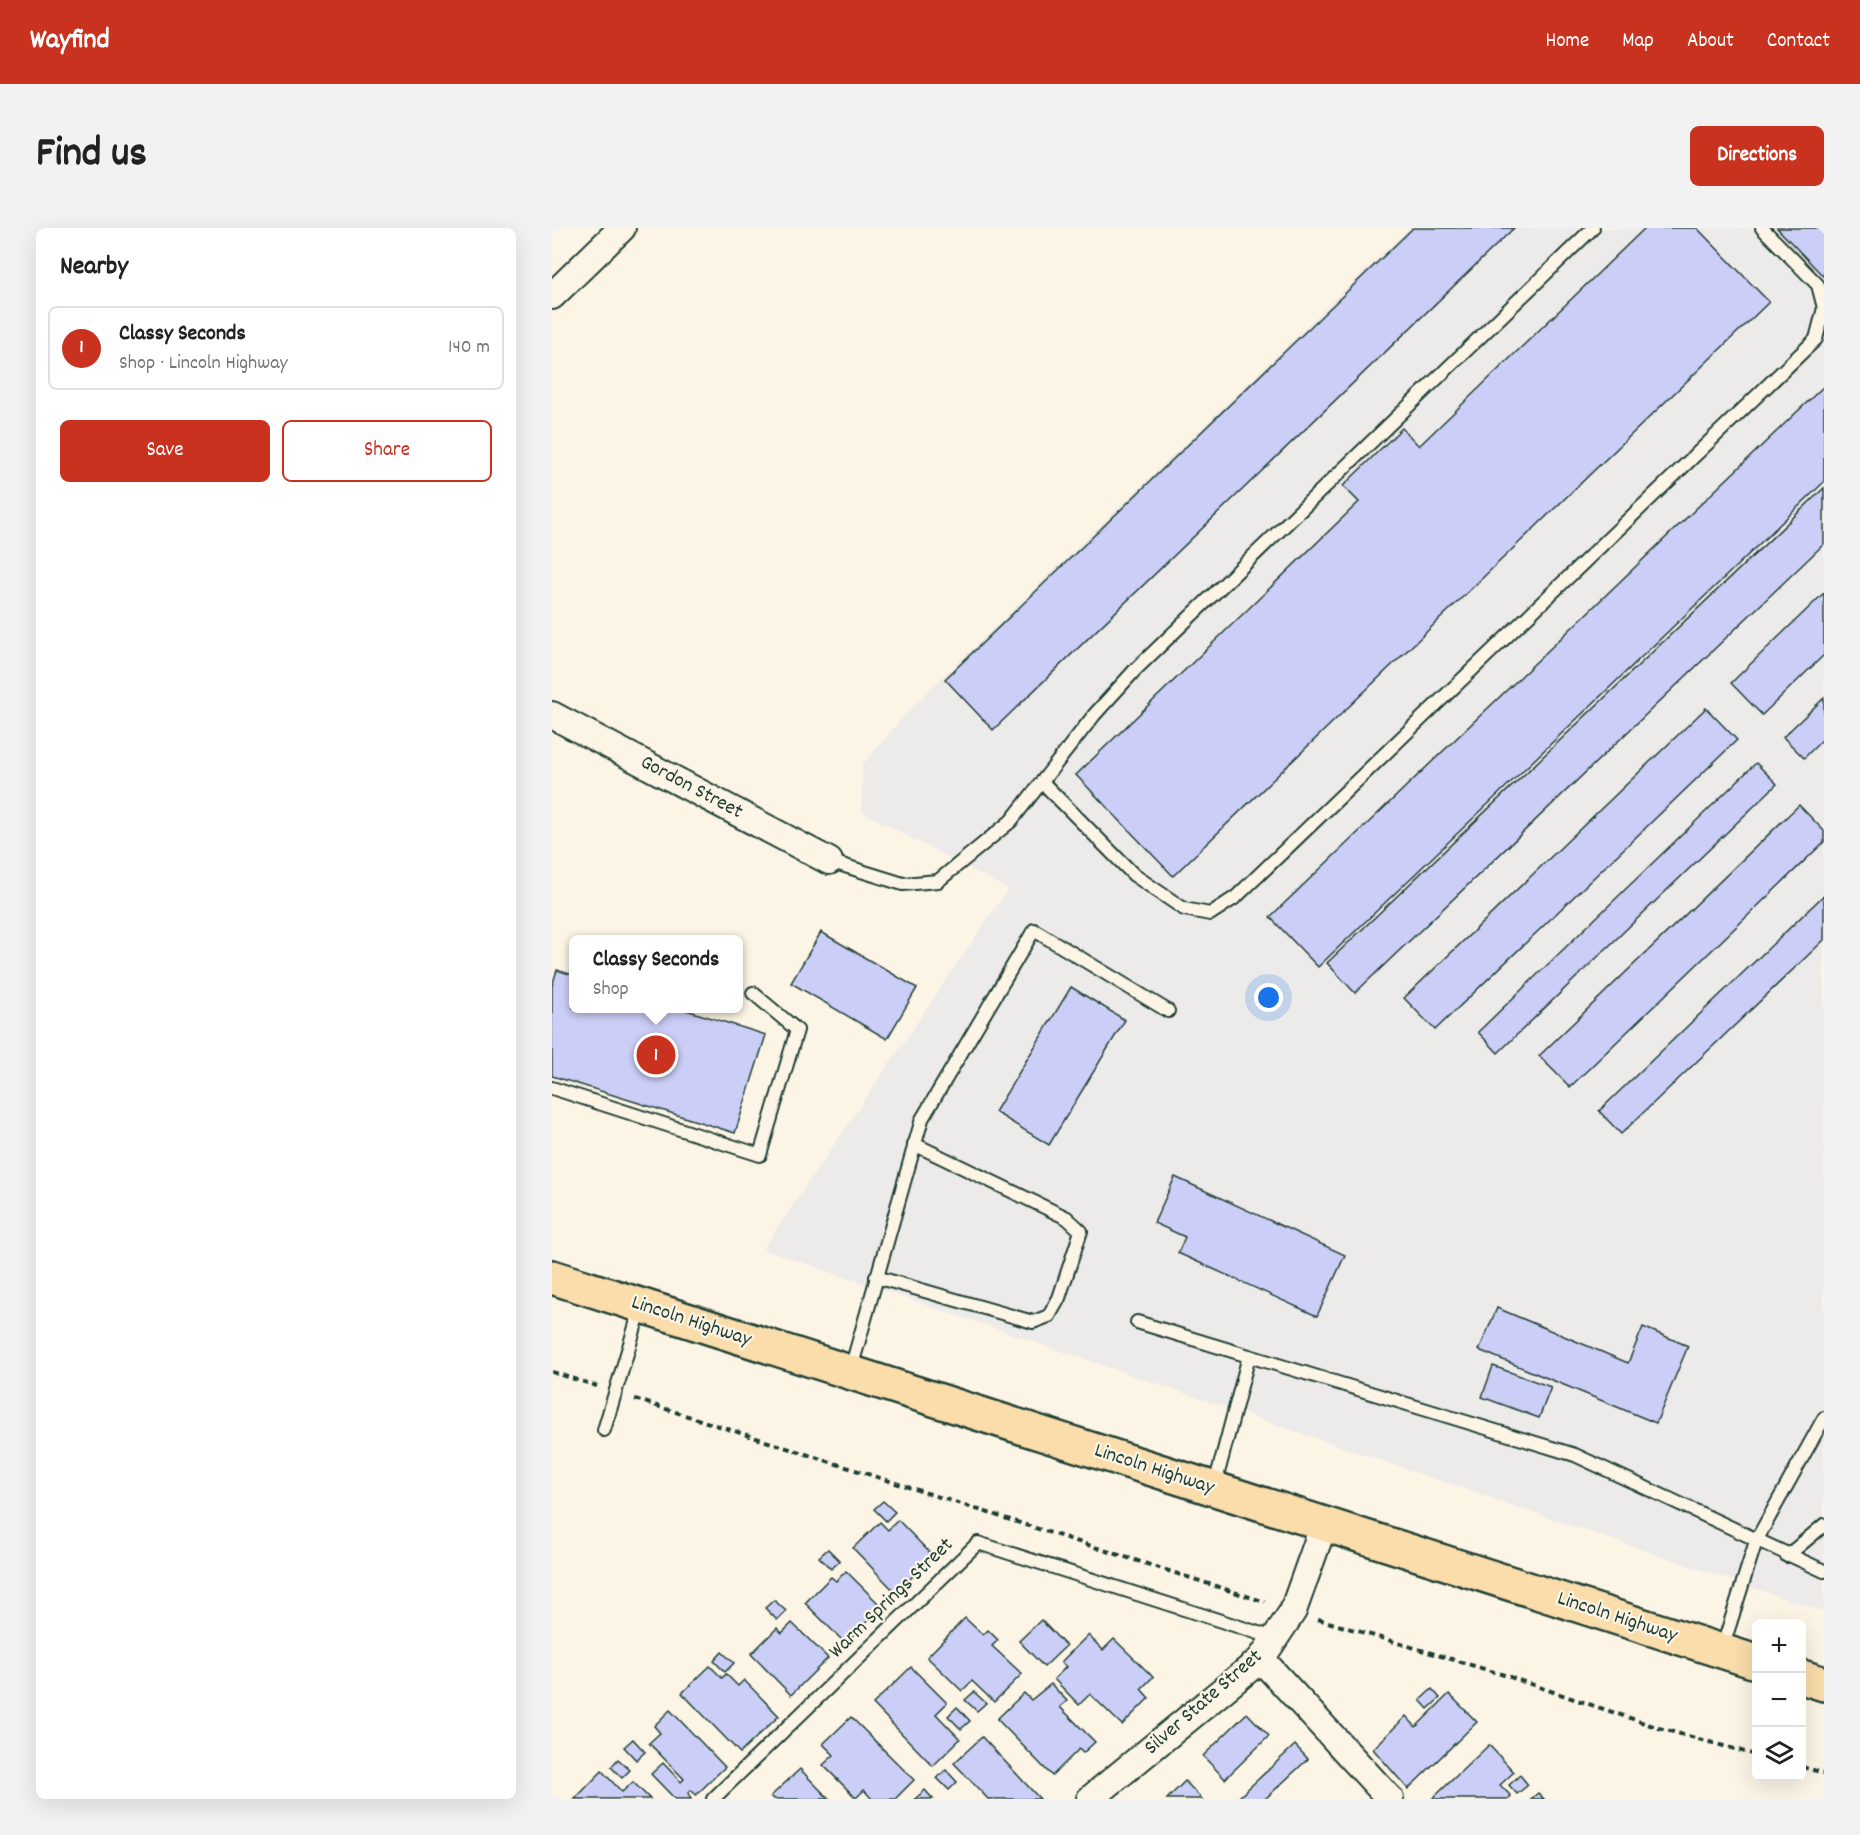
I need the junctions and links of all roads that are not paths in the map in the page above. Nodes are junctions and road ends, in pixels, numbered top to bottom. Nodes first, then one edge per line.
1 (622, 228) edge
2 (1593, 228) edge
3 (1762, 228) edge
4 (552, 296) edge
5 (552, 715) edge
6 (1042, 782) junction
7 (829, 861) joint
8 (753, 993) dead end
9 (1168, 1011) dead end
10 (552, 1088) edge
11 (914, 1144) junction
12 (552, 1277) edge
13 (876, 1277) junction
14 (641, 1306) junction
15 (1137, 1322) dead end
16 (1249, 1356) junction
17 (850, 1373) junction
18 (1824, 1418) edge
19 (604, 1430) dead end
20 (1214, 1489) junction
21 (1324, 1524) junction
22 (1824, 1525) edge
23 (1756, 1541) junction
24 (1787, 1556) junction
25 (1824, 1571) edge
26 (1268, 1649) junction
27 (1722, 1651) junction
28 (1752, 1661) edge
29 (1806, 1678) edge
30 (1824, 1684) edge
31 (713, 1799) edge
32 (1090, 1799) edge
33 (1390, 1799) edge

1 - 4 street
2 - 6 lane
3 - 6 lane
5 - 7 street, Gordon Street
6 - 7 lane
8 - 10 lane
9 - 11 lane
11 - 13 lane
11 - 13 lane
12 - 14 highway, Lincoln Highway
13 - 17 lane
14 - 17 highway, Lincoln Highway
14 - 19 lane
15 - 16 lane
16 - 20 lane
16 - 23 lane
17 - 20 highway, Lincoln Highway
18 - 23 lane
20 - 21 highway, Lincoln Highway
21 - 26 street, Silver State Street
21 - 27 highway, Lincoln Highway
22 - 24 lane
23 - 24 lane
23 - 27 lane
24 - 25 lane
26 - 31 lane, Warm Springs Street
26 - 32 street, Silver State Street
26 - 33 street
27 - 28 highway, Lincoln Highway
29 - 30 highway

